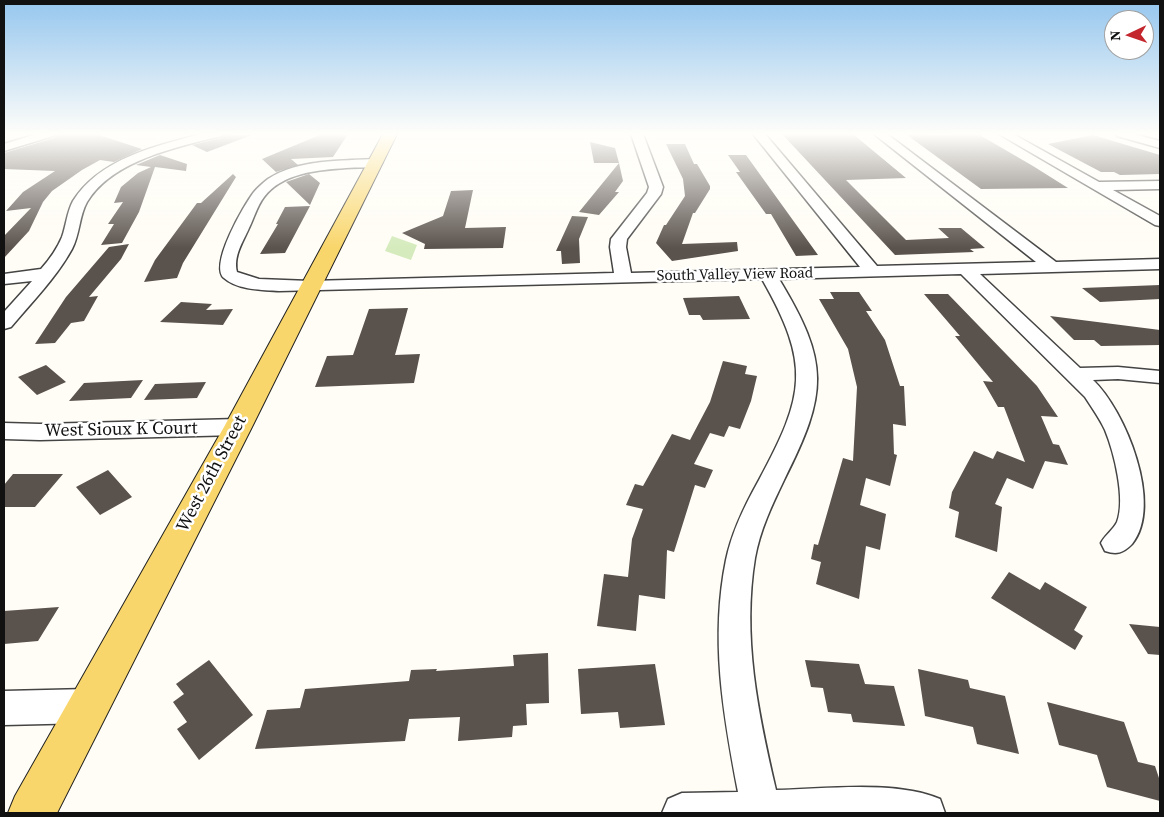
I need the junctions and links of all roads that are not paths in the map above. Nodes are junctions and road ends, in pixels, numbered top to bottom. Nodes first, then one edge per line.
1 (111, 172) edge
2 (300, 172) edge
3 (371, 172) edge
4 (651, 172) edge
5 (790, 172) edge
6 (929, 172) edge
7 (1072, 172) edge
8 (1160, 185) edge
9 (1097, 186) junction
10 (1160, 222) edge
11 (1160, 264) edge
12 (1052, 267) junction
13 (965, 269) junction
14 (872, 271) junction
15 (46, 274) junction
16 (768, 275) junction
17 (623, 278) junction
18 (4, 279) edge
19 (310, 286) junction
20 (4, 323) edge
21 (1074, 374) junction
22 (1160, 377) edge
23 (238, 427) junction
24 (4, 431) edge
25 (1115, 543) dead end
26 (88, 706) junction
27 (4, 708) edge
28 (761, 809) junction
29 (32, 813) edge
30 (682, 813) edge
31 (926, 813) edge

1 - 15 street
2 - 19 street, South Valley View Road
3 - 19 main road, West 26th Street
4 - 17 street
5 - 14 street
6 - 12 street
7 - 9 street
8 - 9 street
9 - 10 street
11 - 12 street, South Valley View Road
12 - 13 street, South Valley View Road
13 - 14 street, South Valley View Road
13 - 21 street
14 - 16 street, South Valley View Road
15 - 18 street
15 - 20 street
16 - 17 street, South Valley View Road
16 - 28 street
17 - 19 street, South Valley View Road
19 - 23 main road, West 26th Street
21 - 22 street
21 - 25 street
23 - 24 street, West Sioux K Court
23 - 26 main road, West 26th Street
26 - 27 street
26 - 29 main road, West 26th Street
28 - 30 street
28 - 31 street

